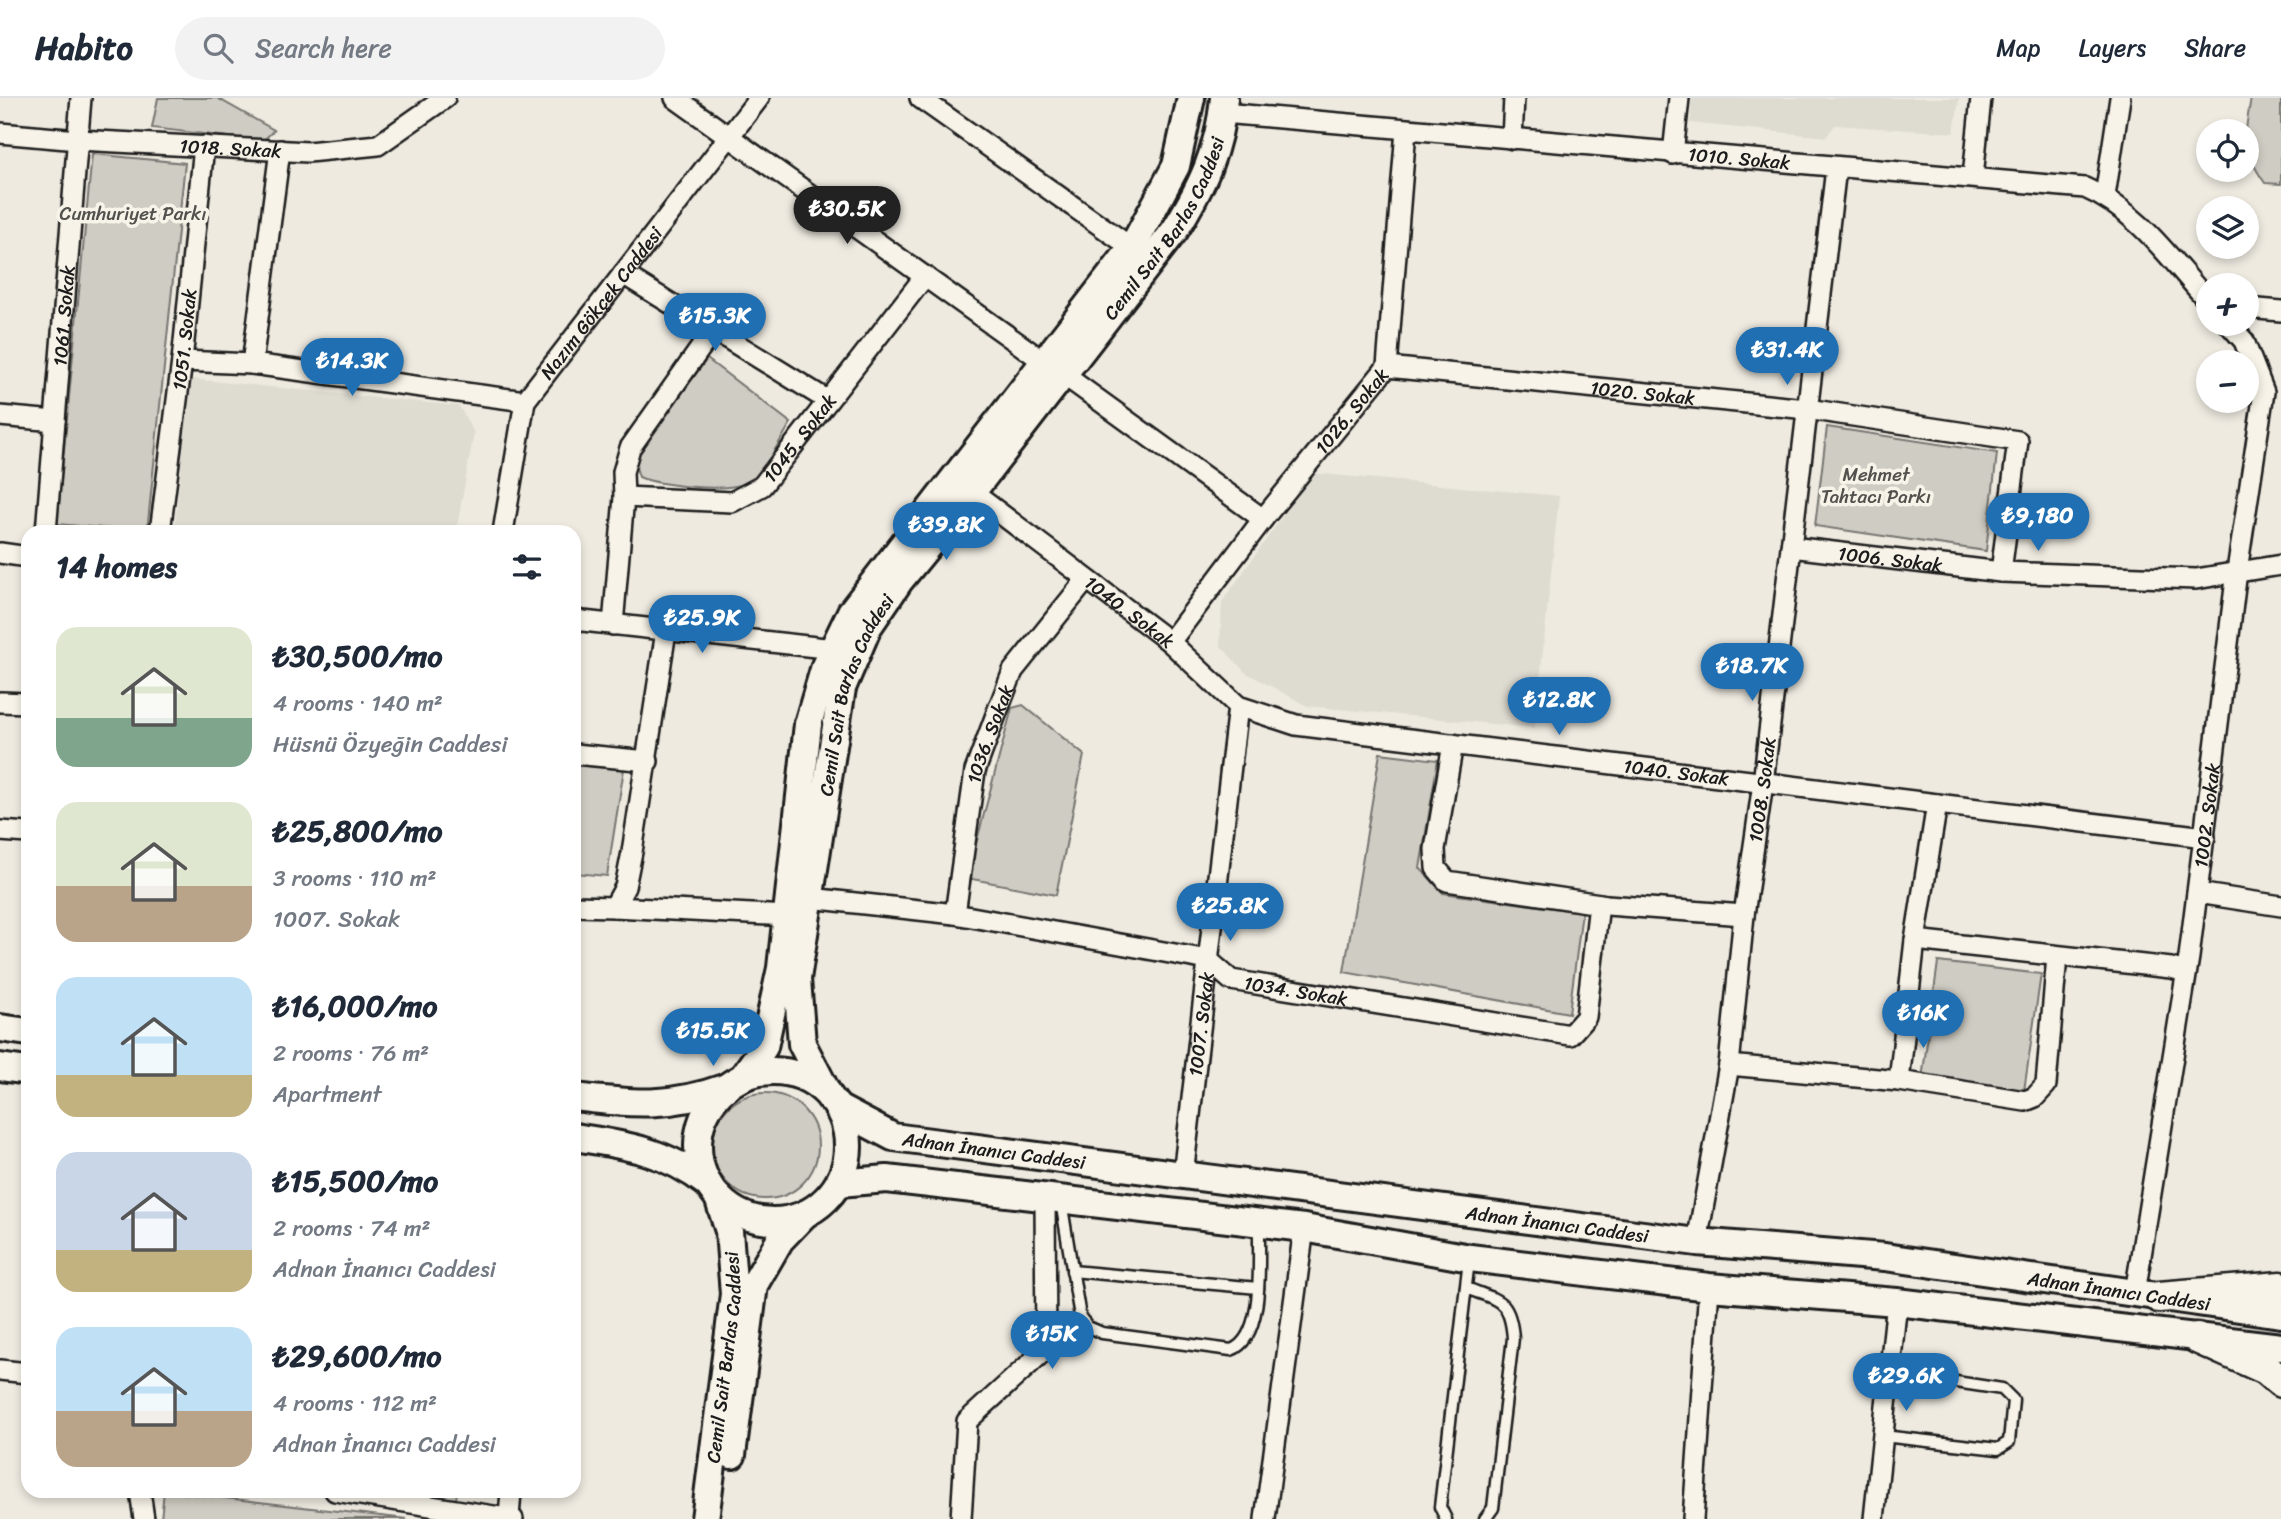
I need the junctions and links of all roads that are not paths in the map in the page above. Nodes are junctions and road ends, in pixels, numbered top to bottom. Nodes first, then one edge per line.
1 (81, 98) edge
2 (444, 98) edge
3 (674, 98) edge
4 (759, 98) edge
5 (920, 98) edge
6 (1514, 98) edge
7 (1679, 98) edge
8 (1981, 98) edge
9 (2120, 98) edge
10 (1186, 101) edge
11 (1223, 106) edge
12 (1406, 130) junction
13 (0, 133) edge
14 (729, 137) junction
15 (1512, 139) junction
16 (78, 140) junction
17 (204, 146) junction
18 (280, 150) junction
19 (1673, 154) junction
20 (1836, 168) junction
21 (1973, 177) junction
22 (2105, 196) junction
23 (1132, 248) junction
24 (623, 274) junction
25 (925, 276) junction
26 (2196, 288) edge
27 (2259, 309) edge
28 (2281, 311) edge
29 (714, 328) junction
30 (2240, 336) edge
31 (182, 360) junction
32 (252, 364) junction
33 (1387, 367) junction
34 (1053, 368) junction
35 (827, 400) junction
36 (525, 401) junction
37 (1807, 409) junction
38 (0, 416) edge
39 (55, 421) junction
40 (972, 492) junction
41 (624, 497) junction
42 (1263, 519) junction
43 (47, 525) edge
44 (161, 525) edge
45 (504, 525) edge
46 (1791, 547) junction
47 (0, 553) edge
48 (21, 556) edge
49 (2281, 565) edge
50 (2236, 571) junction
51 (2001, 572) junction
52 (1086, 580) junction
53 (581, 621) edge
54 (613, 625) junction
55 (666, 631) junction
56 (1170, 642) junction
57 (834, 649) junction
58 (0, 702) edge
59 (21, 703) edge
60 (1238, 706) junction
61 (1453, 744) junction
62 (581, 755) edge
63 (648, 761) junction
64 (1763, 783) junction
65 (1937, 804) junction
66 (0, 831) edge
67 (21, 832) edge
68 (2205, 838) junction
69 (2197, 893) junction
70 (810, 898) junction
71 (1599, 904) junction
72 (581, 906) edge
73 (2281, 906) edge
74 (614, 907) junction
75 (955, 914) junction
76 (1744, 915) junction
77 (789, 916) junction
78 (1915, 940) junction
79 (2057, 956) junction
80 (1208, 960) junction
81 (2186, 972) junction
82 (0, 1028) edge
83 (21, 1030) edge
84 (1729, 1065) junction
85 (0, 1067) edge
86 (21, 1070) edge
87 (1899, 1081) junction
88 (735, 1082) junction
89 (581, 1098) edge
90 (834, 1103) junction
91 (581, 1138) edge
92 (1183, 1175) junction
93 (839, 1183) junction
94 (713, 1191) junction
95 (1053, 1200) junction
96 (805, 1214) junction
97 (1259, 1223) junction
98 (1304, 1228) junction
99 (1697, 1242) junction
100 (1470, 1258) junction
101 (1072, 1271) junction
102 (1709, 1287) junction
103 (2281, 1287) edge
104 (1258, 1288) junction
105 (1466, 1288) junction
106 (2147, 1295) junction
107 (1897, 1302) junction
108 (2281, 1314) edge
109 (2197, 1338) junction
110 (2281, 1347) edge
111 (0, 1370) edge
112 (1890, 1371) junction
113 (21, 1372) edge
114 (2281, 1382) edge
115 (1883, 1436) junction
116 (141, 1498) edge
117 (379, 1498) edge
118 (511, 1498) edge
119 (144, 1519) edge
120 (511, 1519) edge
121 (705, 1519) edge
122 (723, 1519) edge
123 (961, 1519) edge
124 (1265, 1519) edge
125 (1446, 1519) edge
126 (1485, 1519) edge
127 (1692, 1519) edge
128 (1874, 1519) edge

1 - 16 street, 1061. Sokak
2 - 18 street, 1018. Sokak
3 - 14 street
4 - 14 street, Nazım Gökçek Caddesi
5 - 23 street
6 - 15 street
7 - 19 street
8 - 21 street
9 - 22 street
10 - 23 main road, Cemil Sait Barlas Caddesi
11 - 12 street, 1010. Sokak
11 - 34 main road, Cemil Sait Barlas Caddesi
12 - 15 street, 1010. Sokak
12 - 33 street, 1026. Sokak
13 - 16 street, 1018. Sokak
14 - 24 street, Nazım Gökçek Caddesi
14 - 25 street
15 - 19 street, 1010. Sokak
16 - 17 street, 1018. Sokak
16 - 39 street, 1061. Sokak
17 - 18 street, 1018. Sokak
17 - 31 street, 1051. Sokak
18 - 32 street
19 - 20 street, 1010. Sokak
20 - 21 street, 1010. Sokak
20 - 37 street, 1008. Sokak
21 - 22 street, 1010. Sokak
22 - 26 street, 1010. Sokak
23 - 34 main road, Cemil Sait Barlas Caddesi
24 - 29 street
24 - 36 street, Nazım Gökçek Caddesi
25 - 34 street
25 - 35 street, 1045. Sokak
27 - 28 street
29 - 35 street
29 - 41 street
30 - 50 street, 1002. Sokak
31 - 32 street
31 - 44 street, 1051. Sokak
32 - 36 street
33 - 37 street, 1020. Sokak
33 - 42 street, 1026. Sokak
34 - 40 main road, Cemil Sait Barlas Caddesi
34 - 42 street
34 - 57 main road, Cemil Sait Barlas Caddesi
35 - 41 street, 1045. Sokak
36 - 45 street, Nazım Gökçek Caddesi
37 - 46 street, 1008. Sokak
37 - 51 street, 1020. Sokak
38 - 39 street
39 - 43 street, 1061. Sokak
40 - 52 street, 1040. Sokak
40 - 70 main road, Cemil Sait Barlas Caddesi
41 - 54 street
42 - 56 street, 1026. Sokak
46 - 51 street, 1006. Sokak
46 - 64 street, 1008. Sokak
47 - 48 street
49 - 50 street, 1006. Sokak
50 - 51 street, 1006. Sokak
50 - 68 street, 1002. Sokak
52 - 56 street, 1040. Sokak
52 - 75 street, 1036. Sokak
53 - 54 street
54 - 55 street
55 - 57 street
55 - 63 street
56 - 60 street, 1040. Sokak
57 - 77 main road, Cemil Sait Barlas Caddesi
58 - 59 street
60 - 61 street, 1040. Sokak
60 - 80 street, 1007. Sokak
61 - 64 street, 1040. Sokak
61 - 71 street
62 - 63 street
63 - 74 street
64 - 65 street, 1040. Sokak
64 - 76 street, 1008. Sokak
65 - 68 street, 1040. Sokak
65 - 78 street
66 - 67 street
68 - 69 street, 1002. Sokak
69 - 73 street
69 - 81 street, 1002. Sokak
70 - 75 street, 1034. Sokak
70 - 90 main road, Cemil Sait Barlas Caddesi
71 - 76 street
71 - 80 street, 1034. Sokak
72 - 74 street
74 - 77 street
75 - 80 street, 1034. Sokak
76 - 84 street, 1008. Sokak
77 - 88 main road, Cemil Sait Barlas Caddesi
78 - 79 street
78 - 87 street
79 - 81 street
79 - 87 street
80 - 92 street, 1007. Sokak
81 - 106 street, 1002. Sokak
82 - 83 main road
84 - 87 street
84 - 99 street, 1008. Sokak
85 - 86 main road
88 - 89 main road
88 - 90 main road
88 - 94 main road
90 - 92 main road, Adnan İnanıcı Caddesi
90 - 93 main road
91 - 94 main road
92 - 99 main road, Adnan İnanıcı Caddesi
93 - 95 main road, Adnan İnanıcı Caddesi
93 - 96 main road
94 - 96 main road
94 - 121 main road, Cemil Sait Barlas Caddesi
95 - 97 main road, Adnan İnanıcı Caddesi
95 - 101 lane
95 - 123 street
96 - 122 main road, Cemil Sait Barlas Caddesi
97 - 98 main road, Adnan İnanıcı Caddesi
97 - 104 lane
98 - 100 main road, Adnan İnanıcı Caddesi
98 - 124 street
99 - 106 main road, Adnan İnanıcı Caddesi
100 - 102 main road, Adnan İnanıcı Caddesi
100 - 105 lane
101 - 104 lane
101 - 104 lane
102 - 107 main road, Adnan İnanıcı Caddesi
102 - 127 street
103 - 106 main road
105 - 125 lane
105 - 126 lane
106 - 108 main road, Adnan İnanıcı Caddesi
107 - 109 main road, Adnan İnanıcı Caddesi
107 - 112 street
109 - 110 main road, Adnan İnanıcı Caddesi
109 - 114 main road
111 - 113 street
112 - 115 street
112 - 115 lane
115 - 128 street
116 - 119 street
117 - 120 street
118 - 120 street

